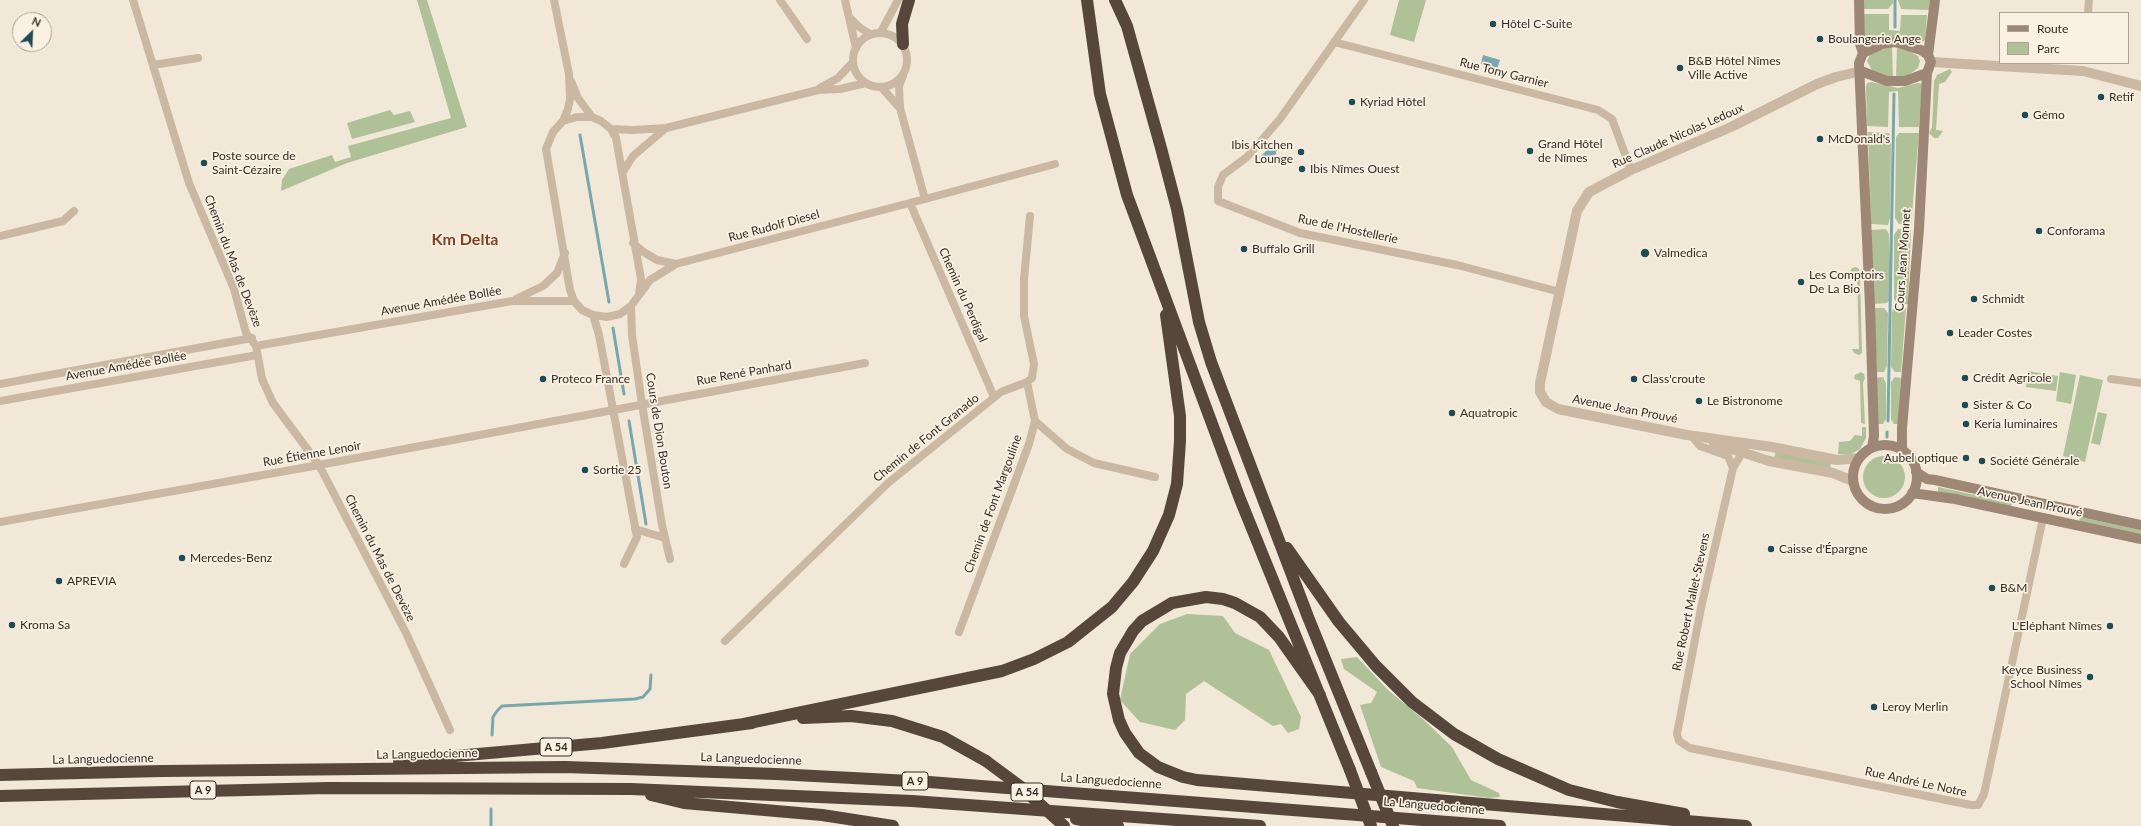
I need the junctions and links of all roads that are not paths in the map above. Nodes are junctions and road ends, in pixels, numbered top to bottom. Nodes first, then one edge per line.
1 (133, 0) edge
2 (554, 0) edge
3 (780, 0) edge
4 (845, 0) edge
5 (898, 0) edge
6 (909, 0) edge
7 (1087, 0) edge
8 (1115, 0) edge
9 (1364, 0) edge
10 (1859, 0) edge
11 (1935, 0) edge
12 (2089, 0) edge
13 (2088, 12) edge
14 (850, 18) junction
15 (881, 32) junction
16 (870, 34) junction
17 (807, 39) dead end
18 (1334, 42) junction
19 (903, 44) junction
20 (856, 48) junction
21 (1863, 52) junction
22 (198, 58) dead end
23 (1930, 58) junction
24 (853, 62) junction
25 (1999, 62) edge
26 (2033, 64) edge
27 (153, 65) junction
28 (2084, 67) edge
29 (1861, 72) junction
30 (1927, 73) junction
31 (569, 74) junction
32 (903, 76) junction
33 (866, 83) junction
34 (2141, 86) edge
35 (881, 87) junction
36 (818, 90) junction
37 (900, 108) junction
38 (592, 117) junction
39 (563, 121) junction
40 (666, 128) junction
41 (611, 129) junction
42 (1055, 164) dead end
43 (1631, 170) junction
44 (623, 172) junction
45 (925, 199) junction
46 (910, 203) junction
47 (74, 210) dead end
48 (1030, 216) dead end
49 (0, 236) edge
50 (633, 243) junction
51 (565, 253) junction
52 (676, 264) junction
53 (1162, 291) junction
54 (1560, 292) junction
55 (639, 295) junction
56 (512, 301) junction
57 (574, 301) junction
58 (631, 306) junction
59 (593, 315) junction
60 (252, 338) junction
61 (257, 351) junction
62 (865, 363) dead end
63 (2111, 379) dead end
64 (1027, 382) junction
65 (0, 384) edge
66 (2141, 384) edge
67 (994, 397) junction
68 (0, 400) edge
69 (642, 404) junction
70 (628, 408) joint
71 (1558, 409) joint
72 (612, 411) junction
73 (1035, 421) junction
74 (1689, 436) junction
75 (1872, 448) junction
76 (1902, 450) junction
77 (1742, 453) junction
78 (1859, 458) junction
79 (319, 465) junction
80 (1733, 468) junction
81 (1916, 472) junction
82 (1155, 477) dead end
83 (1853, 481) junction
84 (1912, 493) junction
85 (2046, 504) junction
86 (2043, 518) junction
87 (1272, 521) junction
88 (0, 522) edge
89 (2141, 525) edge
90 (636, 529) junction
91 (666, 538) junction
92 (2141, 539) edge
93 (670, 559) dead end
94 (624, 564) dead end
95 (959, 632) dead end
96 (725, 641) dead end
97 (1320, 695) junction
98 (744, 724) junction
99 (450, 730) dead end
100 (1679, 741) joint
101 (329, 769) junction
102 (0, 775) edge
103 (631, 789) junction
104 (0, 796) edge
105 (998, 806) junction
106 (893, 826) edge
107 (1064, 826) edge
108 (1118, 826) edge
109 (1260, 826) edge
110 (1372, 826) edge
111 (1393, 826) edge
112 (1500, 826) edge
113 (1746, 826) edge
114 (1754, 826) edge

1 - 27 street, Chemin du Mas de Devèze
2 - 31 street
3 - 17 street
4 - 14 street
5 - 15 street
6 - 19 highway
7 - 53 highway
8 - 87 highway
9 - 18 street, Rue de l'Hostellerie
10 - 21 main road
11 - 23 main road
12 - 13 street
14 - 16 street
14 - 20 street
15 - 16 street
15 - 19 street
16 - 20 street
18 - 43 street, Rue Tony Garnier
18 - 54 street, Rue de l'Hostellerie
19 - 32 street
20 - 24 street
21 - 23 main road
21 - 29 main road
22 - 27 street
23 - 25 street
23 - 30 main road, Cours Jean Monnet
24 - 33 street
24 - 36 street
26 - 28 street
27 - 60 street, Chemin du Mas de Devèze
28 - 34 street
29 - 30 main road
29 - 43 street, Rue Claude Nicolas Ledoux
29 - 75 main road
30 - 76 main road, Cours Jean Monnet
31 - 38 street
31 - 39 street
32 - 35 street
32 - 37 street
33 - 35 street
33 - 36 street
35 - 37 street
36 - 40 street
37 - 45 street
38 - 39 street
38 - 41 street
39 - 51 street
40 - 41 street
40 - 44 street
41 - 44 street
42 - 45 street, Rue Rudolf Diesel
43 - 54 street, Rue Claude Nicolas Ledoux
44 - 50 street
45 - 46 street, Rue Rudolf Diesel
46 - 52 street, Rue Rudolf Diesel
46 - 67 street, Chemin du Perdigal
47 - 49 street
48 - 64 street
50 - 52 street
50 - 55 street
51 - 56 street, Avenue Amédée Bollée
51 - 57 street
52 - 55 street, Rue Rudolf Diesel
53 - 97 highway
53 - 98 highway
54 - 71 street, Rue Claude Nicolas Ledoux
55 - 58 street, Rue Rudolf Diesel
56 - 57 street, Avenue Amédée Bollée
56 - 61 street, Avenue Amédée Bollée
57 - 59 street
58 - 59 street
58 - 69 street, Cours de Dion Bouton
59 - 72 street
60 - 61 street, Chemin du Mas de Devèze
60 - 65 street, Avenue Amédée Bollée
61 - 68 street, Avenue Amédée Bollée
61 - 79 street, Chemin du Mas de Devèze
62 - 69 street, Rue René Panhard
63 - 66 street
64 - 67 street, Chemin de Font Granado
64 - 73 street, Chemin de Font Margouline
67 - 96 street, Chemin de Font Granado
69 - 70 street, Rue René Panhard
69 - 91 street, Cours de Dion Bouton
70 - 72 street, Rue Étienne Lenoir
71 - 74 street, Avenue Jean Prouvé
72 - 79 street, Rue Étienne Lenoir
72 - 90 street
73 - 82 street
73 - 95 street, Chemin de Font Margouline
74 - 77 street, Avenue Jean Prouvé
74 - 78 street, Avenue Jean Prouvé
74 - 80 street
75 - 76 main road
75 - 78 main road
76 - 81 main road
77 - 80 street, Rue Robert Mallet-Stevens
77 - 83 street, Avenue Jean Prouvé
78 - 83 main road
79 - 88 street, Rue Étienne Lenoir
79 - 99 street, Chemin du Mas de Devèze
80 - 100 street, Rue Robert Mallet-Stevens
81 - 84 main road
81 - 85 main road, Avenue Jean Prouvé
83 - 84 main road
84 - 86 main road, Avenue Jean Prouvé
85 - 86 main road
85 - 89 main road, Avenue Jean Prouvé
86 - 92 main road, Avenue Jean Prouvé
86 - 100 street, Rue André Le Notre
87 - 111 highway, bridge
87 - 114 highway
90 - 91 street
90 - 94 street
91 - 93 street, Cours de Dion Bouton
97 - 110 highway, bridge
97 - 113 highway
98 - 101 highway, A 54
98 - 107 highway, A 54, bridge
101 - 102 highway, La Languedocienne / A 9
101 - 112 highway, La Languedocienne / A 9
103 - 104 highway, A 9
103 - 105 highway, A 9
103 - 106 highway
105 - 108 highway
105 - 109 highway, A 9

